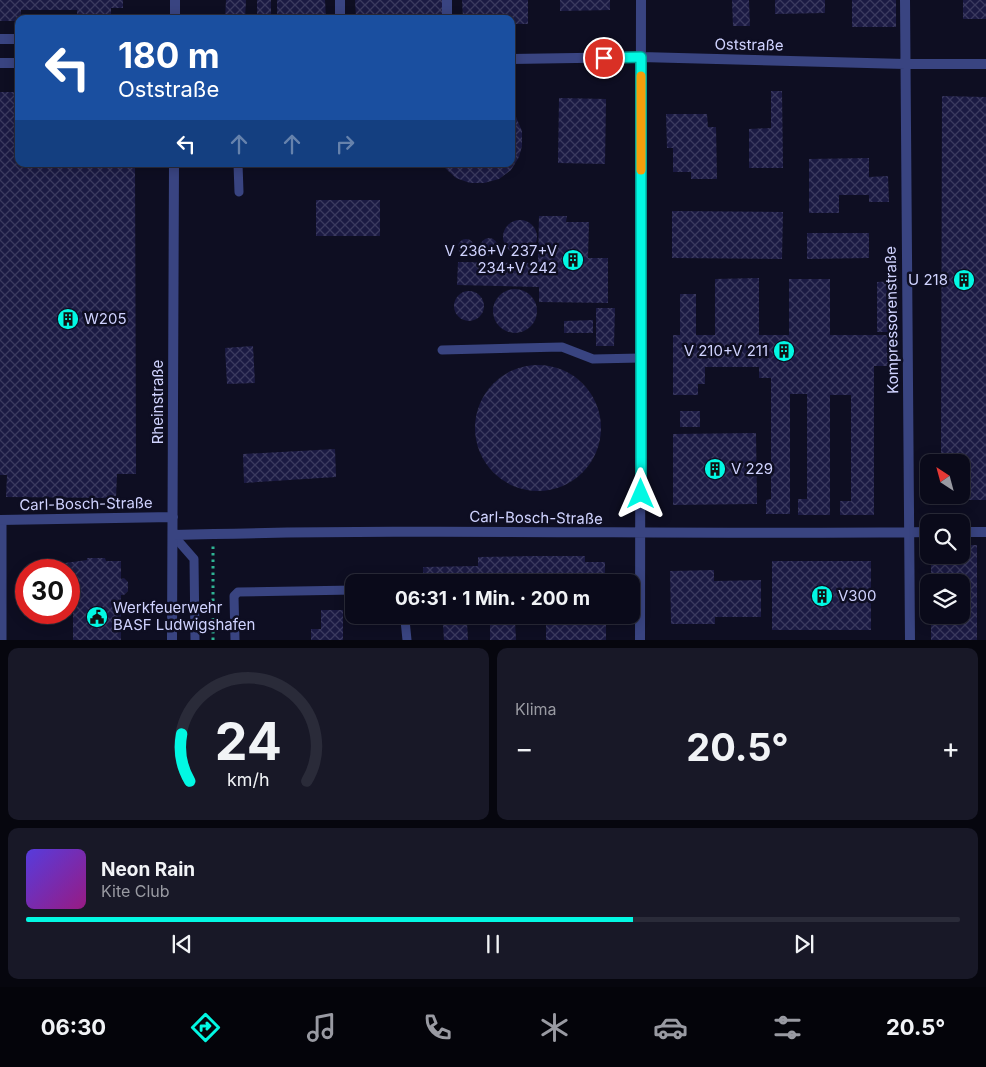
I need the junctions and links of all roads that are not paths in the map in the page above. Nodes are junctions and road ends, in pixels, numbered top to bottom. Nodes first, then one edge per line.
1 (174, 0) edge
2 (340, 0) edge
3 (447, 0) edge
4 (641, 0) edge
5 (905, 0) edge
6 (174, 15) edge
7 (340, 15) edge
8 (447, 15) edge
9 (0, 39) edge
10 (15, 39) edge
11 (641, 57) junction
12 (515, 59) edge
13 (0, 63) edge
14 (15, 63) edge
15 (905, 64) junction
16 (986, 64) edge
17 (174, 167) edge
18 (238, 167) edge
19 (239, 192) dead end
20 (442, 350) dead end
21 (641, 358) junction
22 (173, 517) junction
23 (1, 520) edge
24 (920, 532) edge
25 (970, 532) edge
26 (986, 532) edge
27 (910, 533) junction
28 (642, 534) junction
29 (173, 535) junction
30 (345, 590) edge
31 (405, 624) edge
32 (2, 640) edge
33 (172, 640) edge
34 (195, 640) edge
35 (236, 640) edge
36 (407, 640) edge
37 (640, 640) edge
38 (910, 640) edge

1 - 6 street
2 - 7 street
3 - 8 street
4 - 11 street
5 - 15 street, Kompressorenstraße
9 - 10 street
11 - 12 street, Oststraße
11 - 15 street, Oststraße
11 - 21 street
13 - 14 street
15 - 16 street, Oststraße
15 - 27 street, Kompressorenstraße
17 - 22 street, Rheinstraße
18 - 19 lane
20 - 21 lane
21 - 28 street
22 - 23 street, Carl-Bosch-Straße
22 - 29 street, Rheinstraße
23 - 32 lane
24 - 27 street, Carl-Bosch-Straße
25 - 26 street
27 - 28 street, Carl-Bosch-Straße
27 - 38 street, Kompressorenstraße
28 - 29 street, Carl-Bosch-Straße
28 - 37 street
29 - 33 street, Rheinstraße
29 - 34 lane
30 - 35 lane
31 - 36 lane

